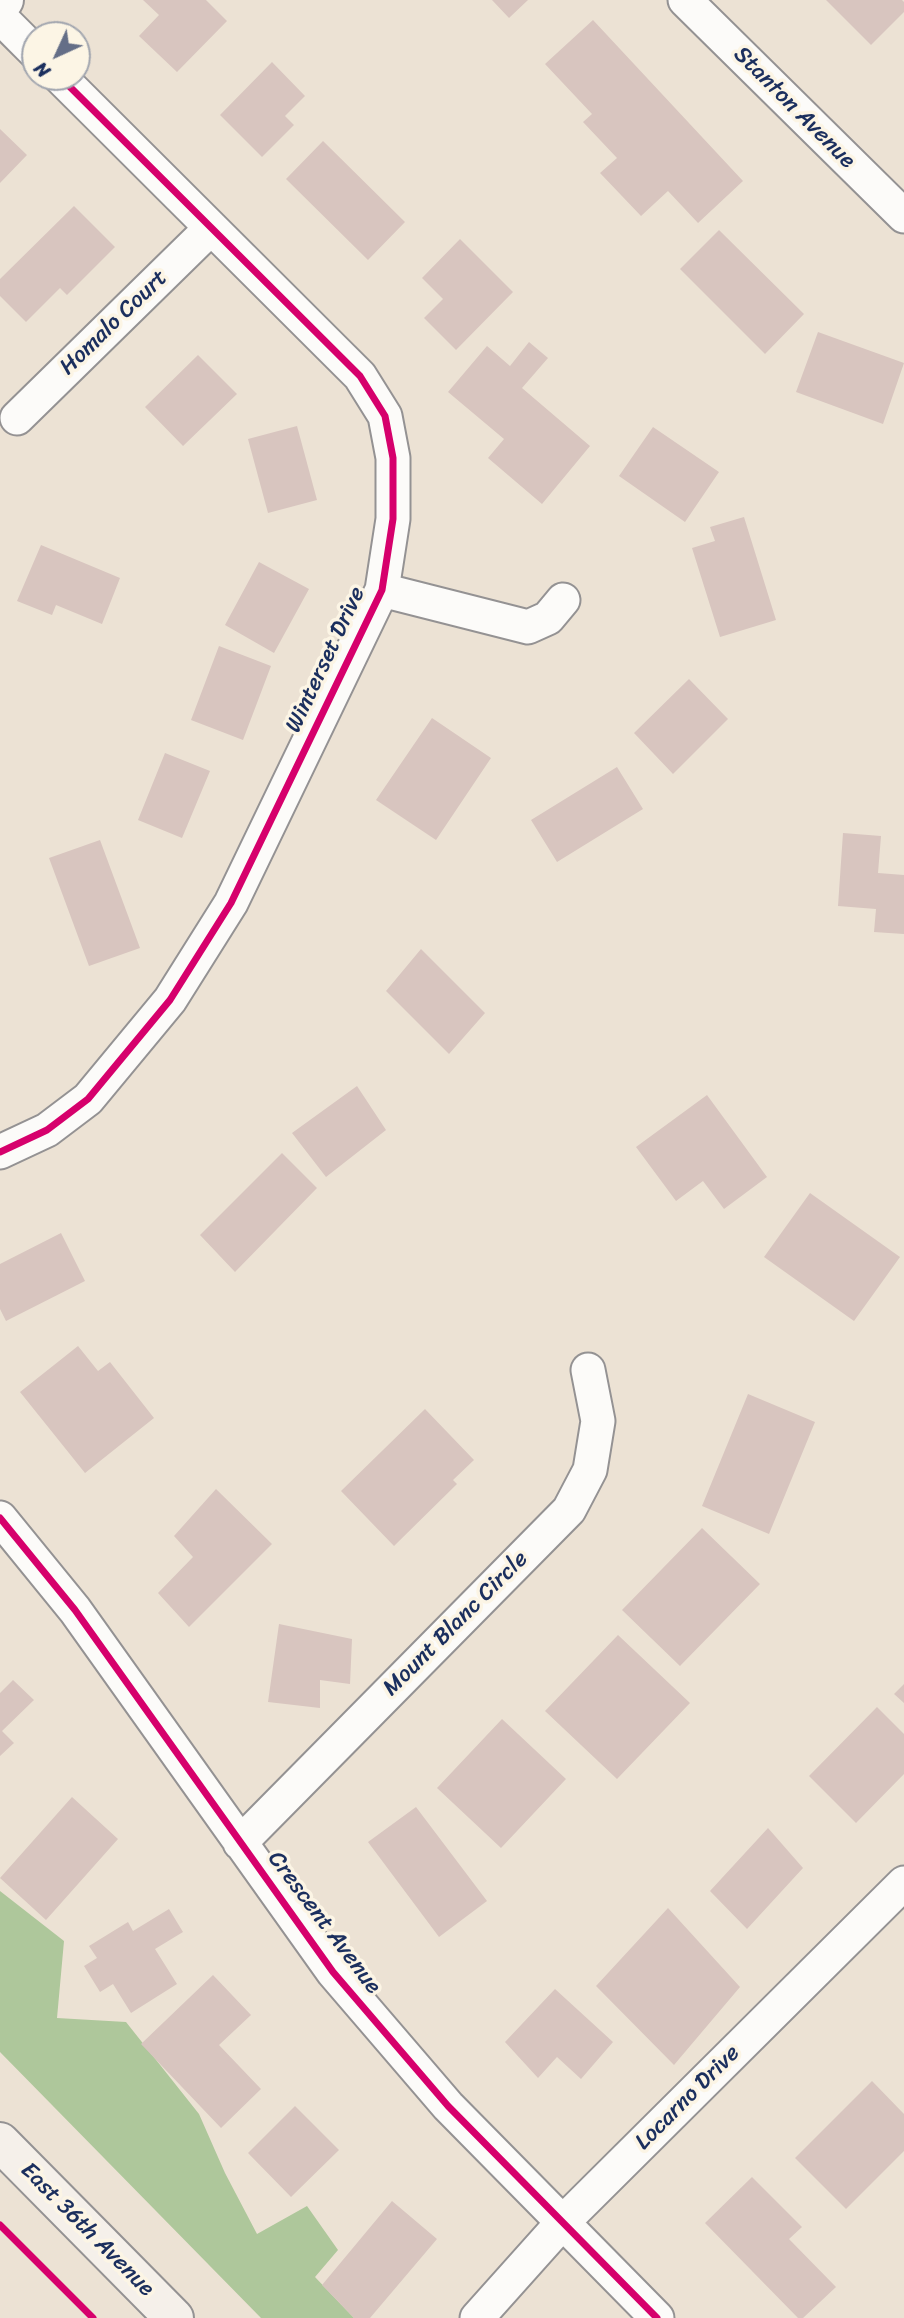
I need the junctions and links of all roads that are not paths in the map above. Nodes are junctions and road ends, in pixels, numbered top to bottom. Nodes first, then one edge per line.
1 (685, 0) edge
2 (0, 17) edge
3 (21, 38) edge
4 (74, 91) edge
5 (904, 216) edge
6 (211, 228) junction
7 (17, 418) dead end
8 (382, 590) junction
9 (563, 600) dead end
10 (0, 1152) edge
11 (588, 1370) dead end
12 (0, 1518) edge
13 (240, 1843) junction
14 (904, 1883) edge
15 (0, 2142) edge
16 (562, 2223) junction
17 (174, 2318) edge
18 (477, 2318) edge
19 (657, 2318) edge

1 - 5 street, Stanton Avenue
2 - 3 street
4 - 6 street, Winterset Drive
6 - 7 street, Homalo Court
6 - 8 street, Winterset Drive
8 - 9 street
8 - 10 street, Winterset Drive
11 - 13 street, Mount Blanc Circle
12 - 13 street, Crescent Avenue
13 - 16 street, Crescent Avenue
14 - 16 street, Locarno Drive
15 - 17 main road, East 36th Avenue
16 - 18 street, Locarno Drive
16 - 19 street, Crescent Avenue

